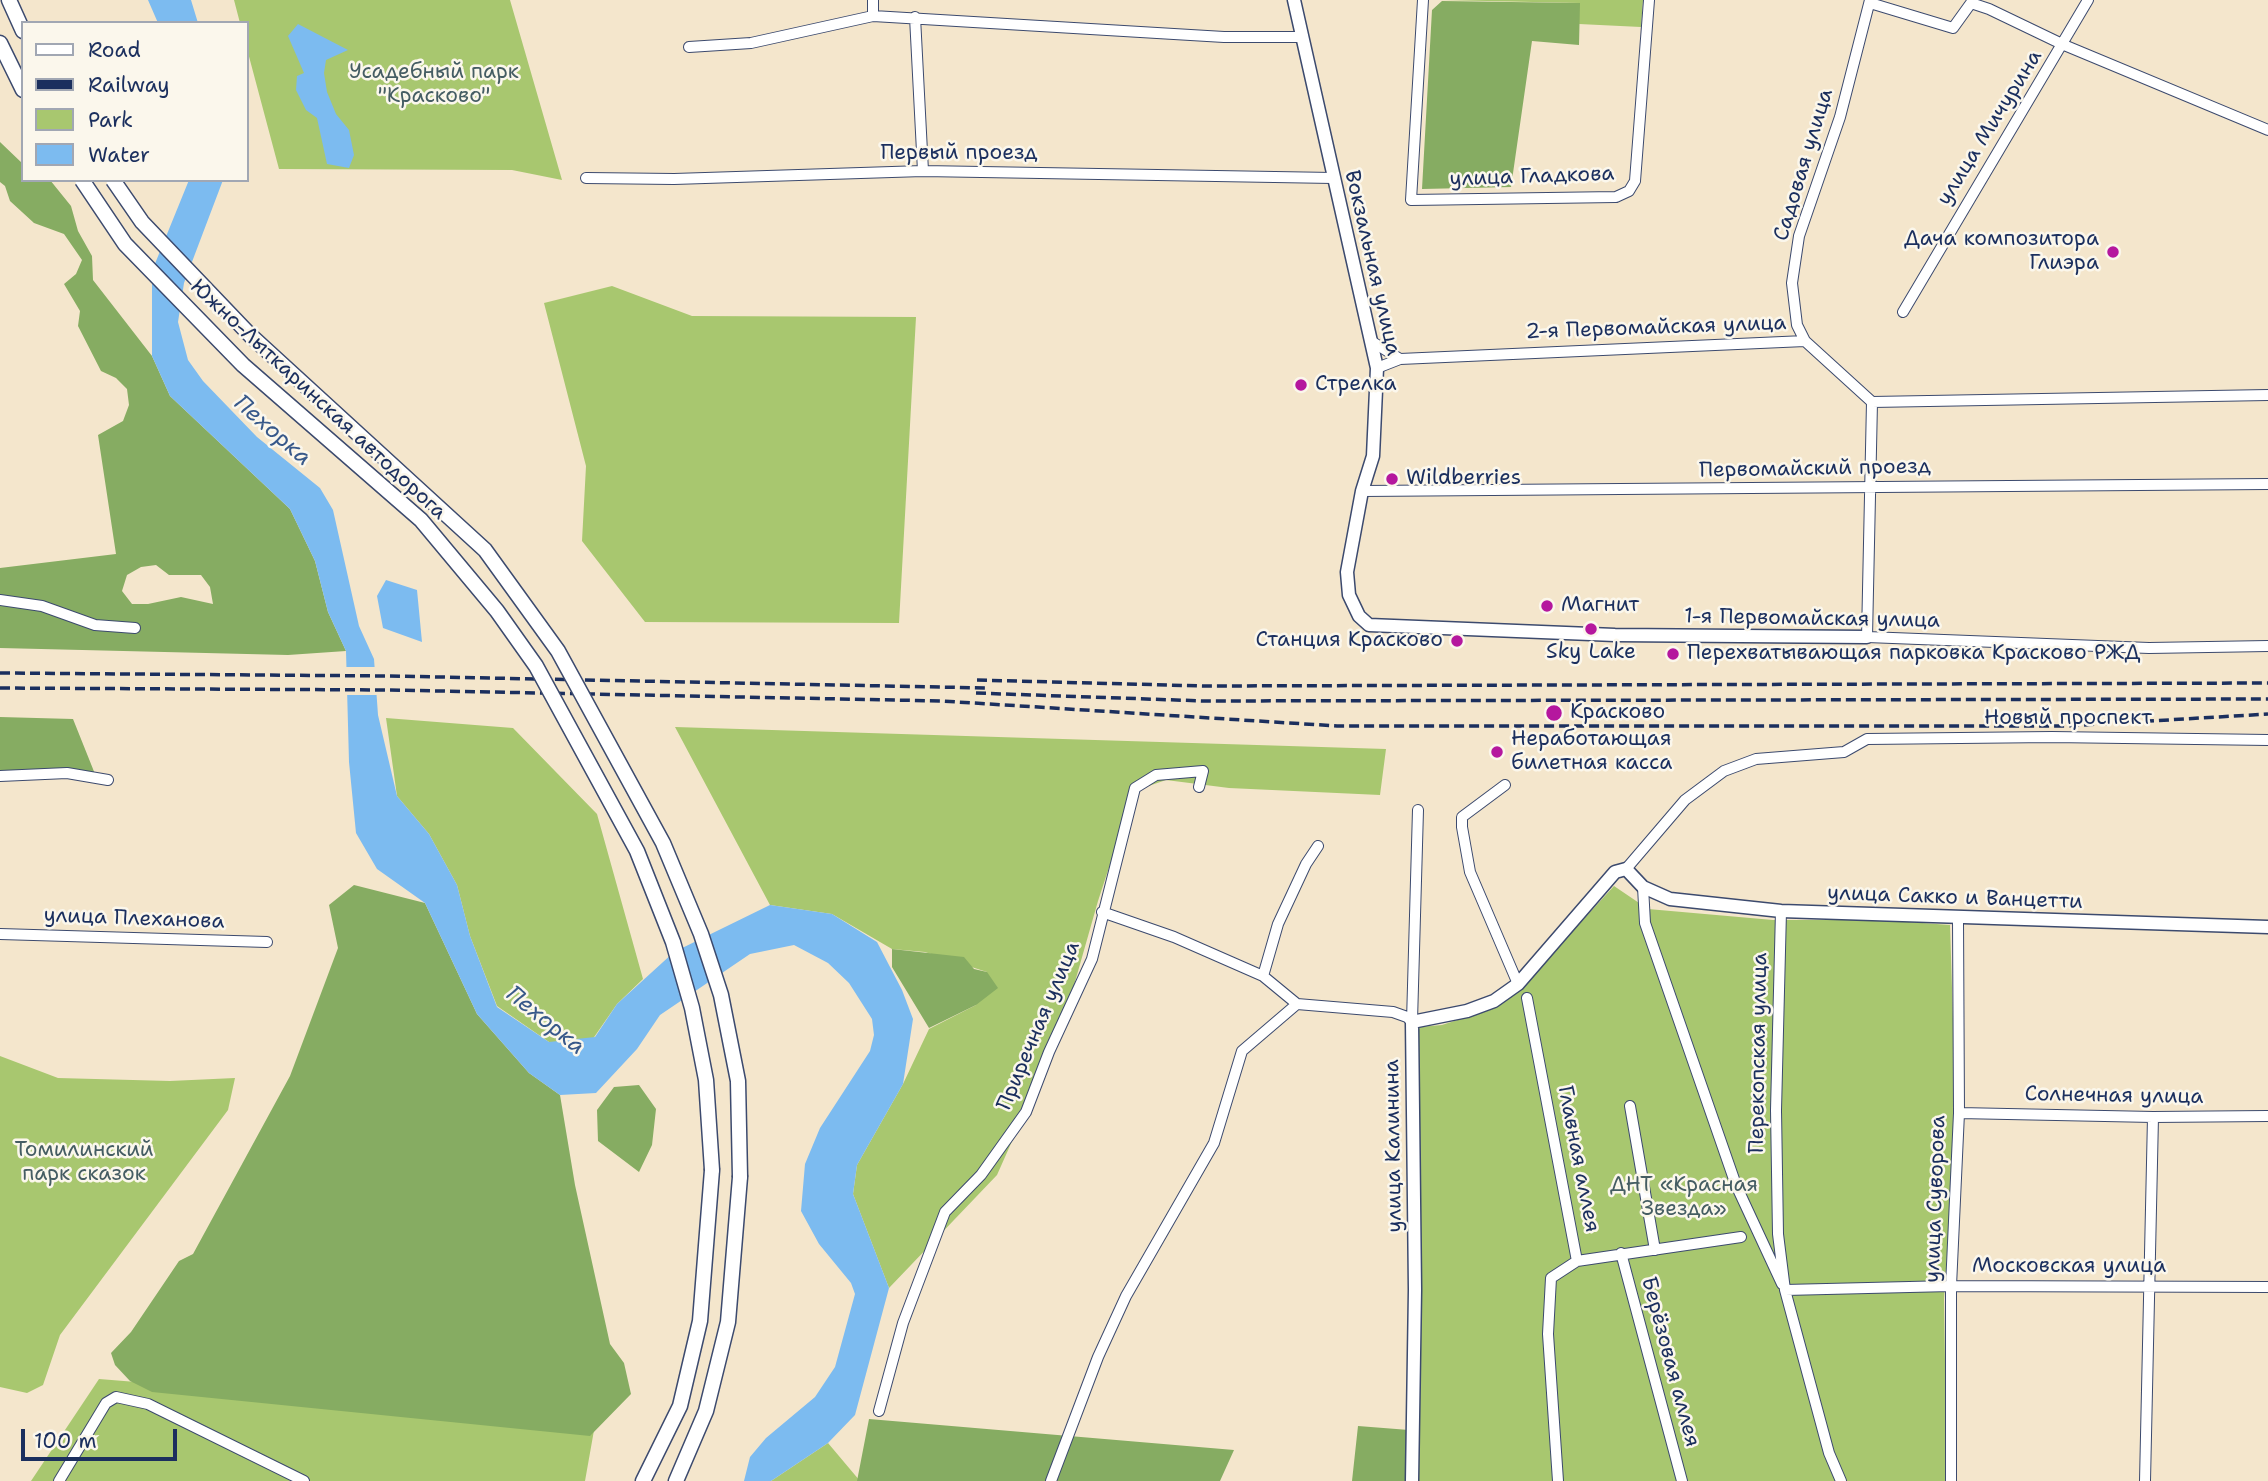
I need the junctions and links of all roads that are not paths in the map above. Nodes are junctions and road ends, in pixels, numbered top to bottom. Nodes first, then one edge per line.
1 (9, 0) edge
2 (873, 0) edge
3 (1294, 0) edge
4 (1423, 0) edge
5 (1649, 0) edge
6 (2088, 0) edge
7 (1870, 1) edge
8 (873, 16) junction
9 (915, 17) junction
10 (21, 27) edge
11 (1303, 37) junction
12 (0, 43) edge
13 (2064, 45) junction
14 (689, 47) dead end
15 (21, 86) edge
16 (2268, 130) edge
17 (923, 171) junction
18 (1333, 177) junction
19 (586, 178) dead end
20 (83, 182) edge
21 (114, 182) edge
22 (1903, 312) dead end
23 (1371, 341) junction
24 (1805, 341) junction
25 (1399, 359) junction
26 (1377, 368) junction
27 (2268, 395) edge
28 (1872, 402) junction
29 (2268, 484) edge
30 (1868, 488) junction
31 (1362, 491) junction
32 (0, 600) edge
33 (1359, 616) joint
34 (135, 628) dead end
35 (1867, 637) junction
36 (2268, 646) edge
37 (2268, 740) edge
38 (0, 776) edge
39 (107, 780) dead end
40 (1505, 785) dead end
41 (1199, 787) dead end
42 (1418, 810) dead end
43 (1318, 846) dead end
44 (1626, 869) junction
45 (1643, 887) junction
46 (1780, 911) junction
47 (1102, 912) junction
48 (1958, 919) junction
49 (2268, 927) edge
50 (0, 934) edge
51 (267, 942) dead end
52 (1263, 976) junction
53 (1518, 984) junction
54 (1527, 998) dead end
55 (1297, 1004) junction
56 (1412, 1022) junction
57 (1630, 1107) dead end
58 (1959, 1113) junction
59 (2268, 1116) edge
60 (2152, 1117) junction
61 (1741, 1237) dead end
62 (1655, 1250) junction
63 (1621, 1254) junction
64 (1577, 1261) junction
65 (1951, 1286) junction
66 (2148, 1286) junction
67 (2268, 1287) edge
68 (1785, 1290) junction
69 (879, 1411) dead end
70 (59, 1481) edge
71 (304, 1481) edge
72 (643, 1481) edge
73 (676, 1481) edge
74 (1051, 1481) edge
75 (1412, 1481) edge
76 (1558, 1481) edge
77 (1682, 1481) edge
78 (1842, 1481) edge
79 (1951, 1481) edge
80 (2145, 1481) edge

1 - 10 main road
2 - 8 street
3 - 11 main road, Вокзальная улица
4 - 5 street, улица Гладкова
6 - 13 street, улица Мичурина
7 - 13 street
7 - 24 street, Садовая улица
8 - 9 street
8 - 14 street
9 - 11 street
9 - 17 street
11 - 18 main road, Вокзальная улица
12 - 15 main road
13 - 16 street
13 - 22 street, улица Мичурина
17 - 18 street, Первый проезд
17 - 19 street, Первый проезд
18 - 23 main road, Вокзальная улица
20 - 72 main road, Южно-Лыткаринская автодорога, bridge
21 - 73 main road, Южно-Лыткаринская автодорога, bridge
23 - 25 street
23 - 26 main road, Вокзальная улица
24 - 25 street, 2-я Первомайская улица
24 - 28 street, 2-я Первомайская улица
25 - 26 street, 2-я Первомайская улица
26 - 31 main road, Вокзальная улица
27 - 28 street
28 - 30 street
29 - 30 street, Первомайский проезд
30 - 31 street, Первомайский проезд
30 - 35 street
31 - 33 main road, Вокзальная улица
32 - 34 street
33 - 35 main road, 1-я Первомайская улица
35 - 36 street, 1-я Первомайская улица
37 - 44 street, Новый проспект
38 - 39 street
40 - 53 street
41 - 47 street, Приречная улица
42 - 56 street, улица Калинина
43 - 52 street
44 - 45 main road
44 - 53 main road
45 - 46 main road, улица Сакко и Ванцетти
45 - 68 street
46 - 48 main road, улица Сакко и Ванцетти
46 - 68 street, Перекопская улица
47 - 52 street
47 - 69 street, Приречная улица
48 - 49 main road, улица Сакко и Ванцетти
48 - 58 street, улица Суворова
50 - 51 street, улица Плеханова
52 - 55 street
53 - 56 main road
54 - 64 street, Главная аллея
55 - 56 street
55 - 74 street
56 - 75 main road, улица Калинина
57 - 62 street, Берёзовая аллея
58 - 60 street, Солнечная улица
58 - 65 street, улица Суворова
59 - 60 street, Солнечная улица
60 - 66 street
61 - 62 street
62 - 63 street
63 - 64 street
63 - 77 street, Берёзовая аллея
64 - 76 street, Главная аллея
65 - 66 street, Московская улица
65 - 68 street, Московская улица
65 - 79 street, улица Суворова
66 - 67 street, Московская улица
66 - 80 street
68 - 78 street, Перекопская улица
70 - 71 street

